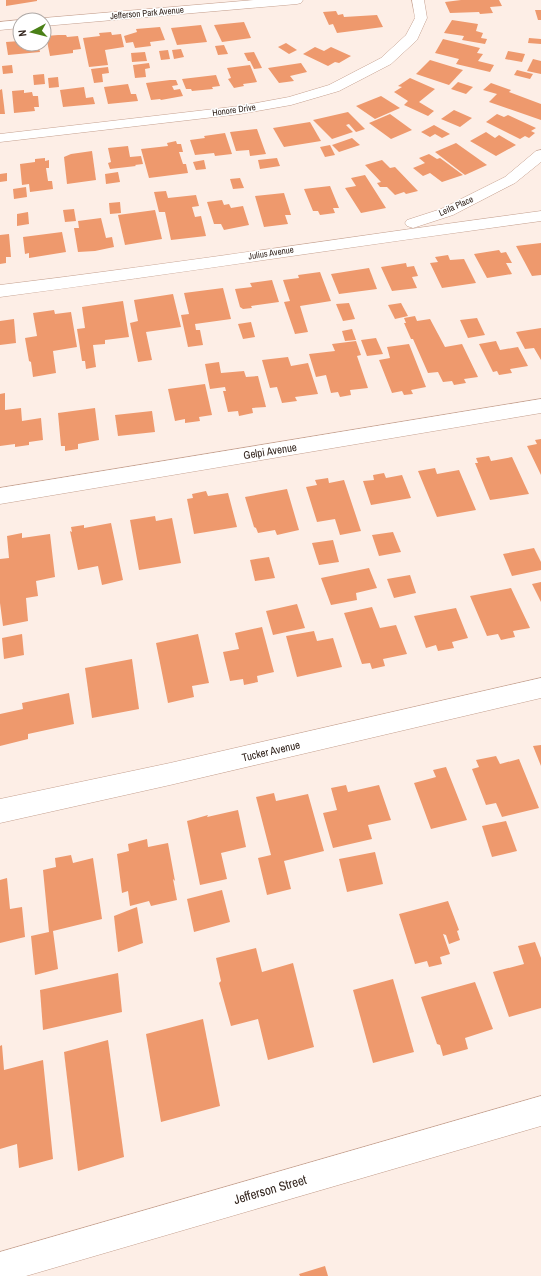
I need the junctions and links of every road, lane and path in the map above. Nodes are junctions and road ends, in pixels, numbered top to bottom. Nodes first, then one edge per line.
1 (297, 0) edge
2 (418, 0) edge
3 (52, 21) edge
4 (12, 25) edge
5 (0, 26) edge
6 (0, 138) edge
7 (541, 154) edge
8 (541, 216) edge
9 (361, 240) junction
10 (0, 291) edge
11 (541, 406) edge
12 (0, 496) edge
13 (541, 688) edge
14 (0, 811) edge
15 (541, 1111) edge
16 (0, 1268) edge

1 - 3 street, Jefferson Park Avenue
2 - 6 street, Honore Drive
4 - 5 street
7 - 9 street, Leila Place
8 - 9 street, Julius Avenue
9 - 10 street, Julius Avenue
11 - 12 street, Gelpi Avenue
13 - 14 street, Tucker Avenue
15 - 16 street, Jefferson Street

